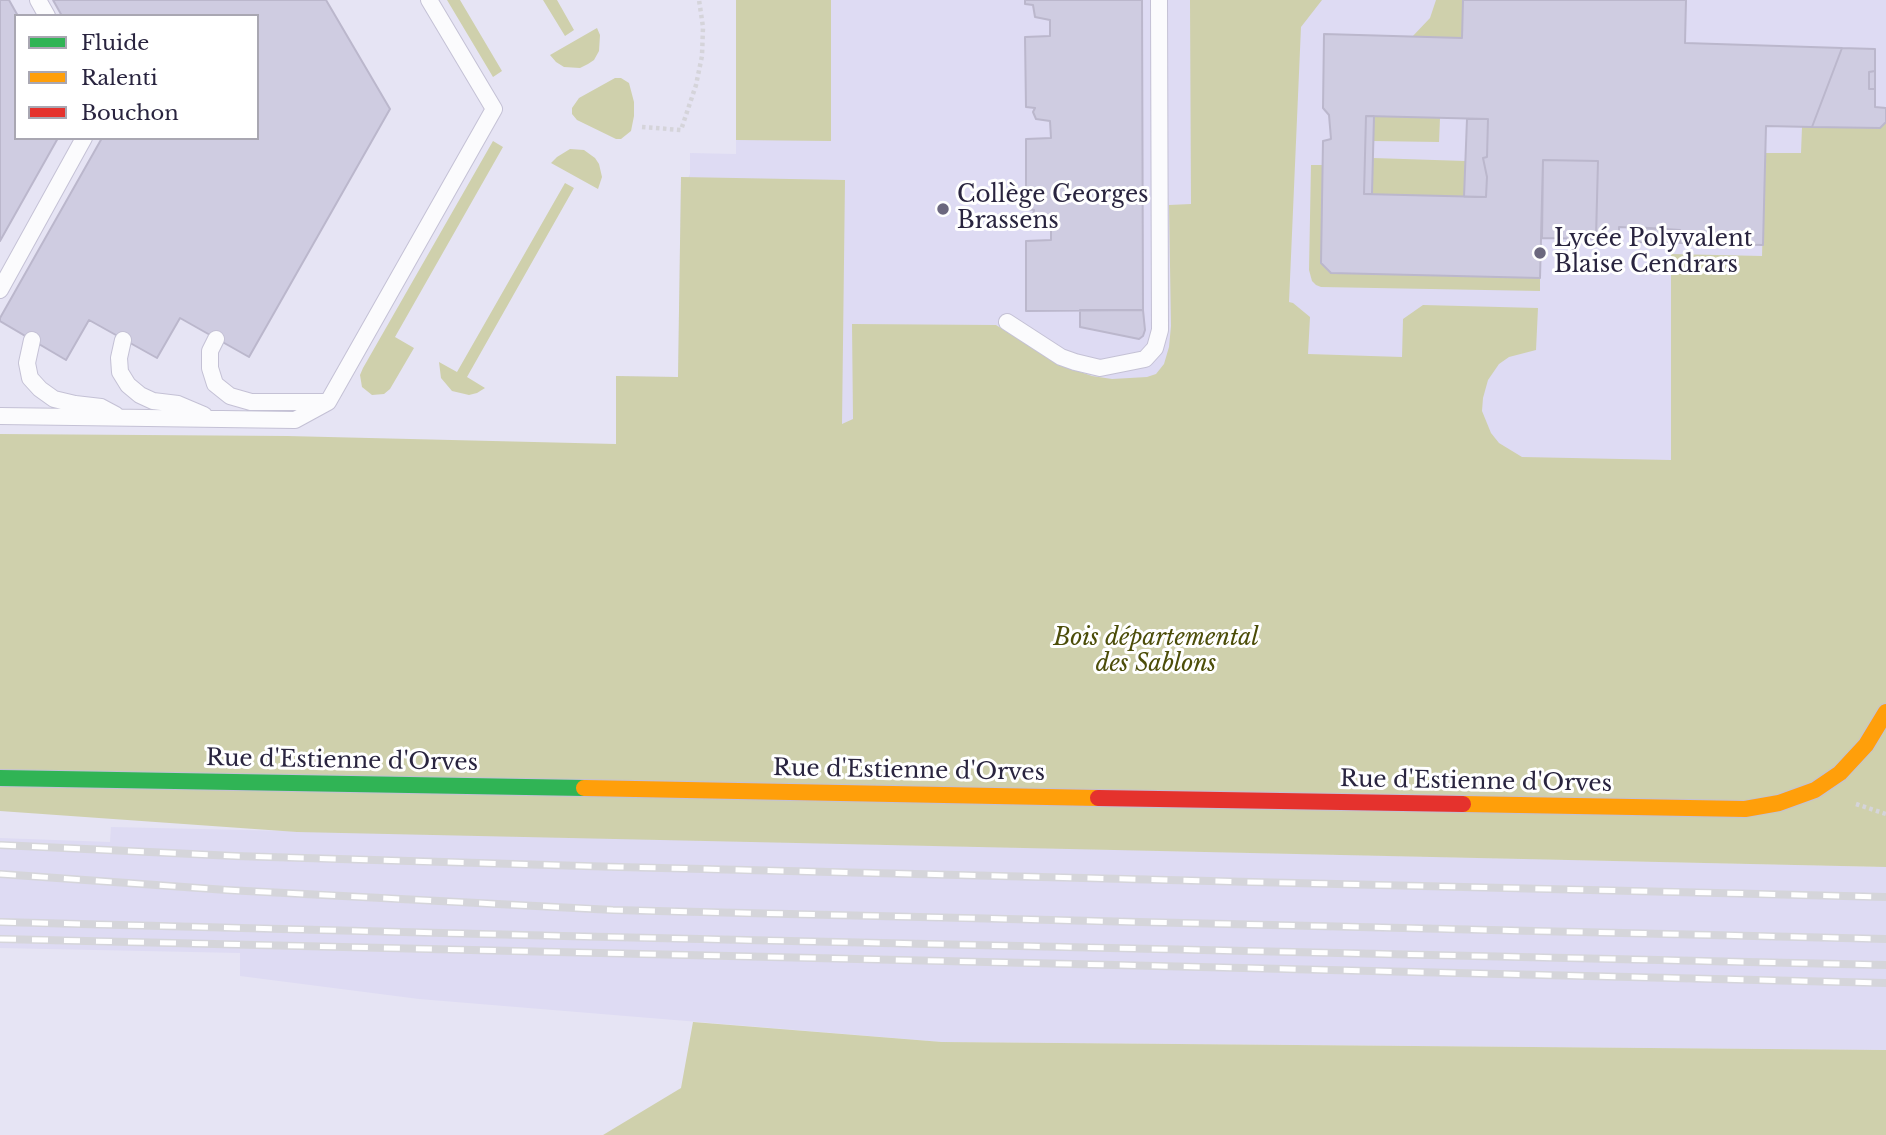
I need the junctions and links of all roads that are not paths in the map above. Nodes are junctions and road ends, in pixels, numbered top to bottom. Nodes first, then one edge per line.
1 (429, 0) edge
2 (1159, 0) edge
3 (83, 140) edge
4 (0, 290) edge
5 (1007, 322) dead end
6 (216, 338) dead end
7 (32, 340) dead end
8 (123, 340) dead end
9 (328, 402) junction
10 (0, 416) edge
11 (121, 418) junction
12 (213, 419) junction
13 (1886, 712) edge
14 (0, 778) edge

1 - 9 lane
2 - 5 lane
3 - 4 lane
6 - 9 lane
7 - 11 lane
8 - 12 lane
9 - 12 lane
10 - 11 lane
11 - 12 lane
13 - 14 street, Rue d'Estienne d'Orves

